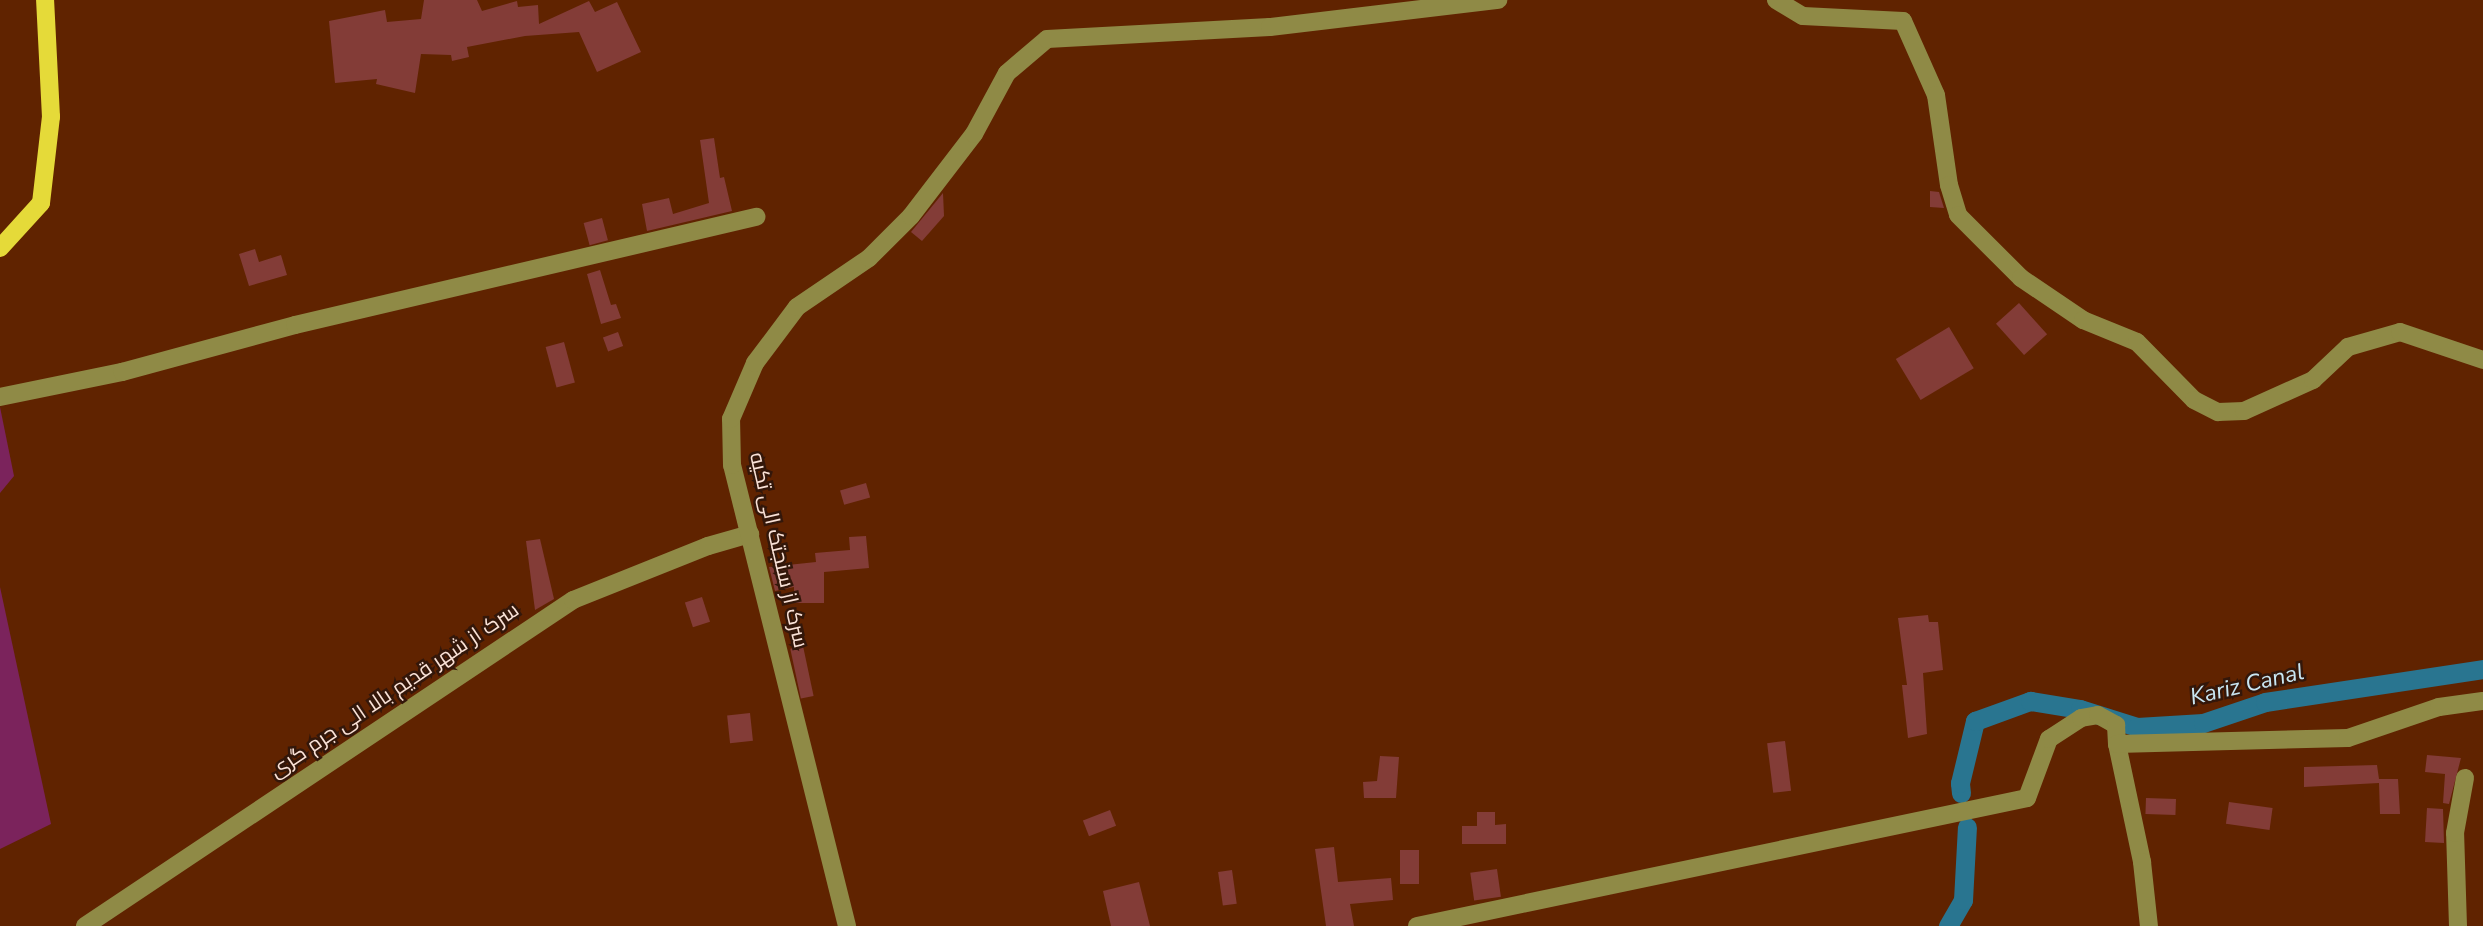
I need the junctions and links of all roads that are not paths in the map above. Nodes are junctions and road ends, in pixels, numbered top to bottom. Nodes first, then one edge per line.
1 (46, 0) edge
2 (1498, 0) edge
3 (1776, 0) edge
4 (757, 217) dead end
5 (0, 248) edge
6 (2483, 359) edge
7 (0, 397) edge
8 (750, 534) junction
9 (2483, 701) edge
10 (2117, 744) junction
11 (2465, 778) dead end
12 (85, 926) edge
13 (847, 926) edge
14 (1418, 926) edge
15 (2149, 926) edge
16 (2458, 926) edge

1 - 5 main road
2 - 8 street, سرک از سنجتک الی تکیه
3 - 6 street
4 - 7 street
8 - 12 street, سرک از شهر قدیم بالا الی جرم گری
8 - 13 street, سرک از سنجتک الی تکیه
9 - 10 street
10 - 14 street
10 - 15 street
11 - 16 street

